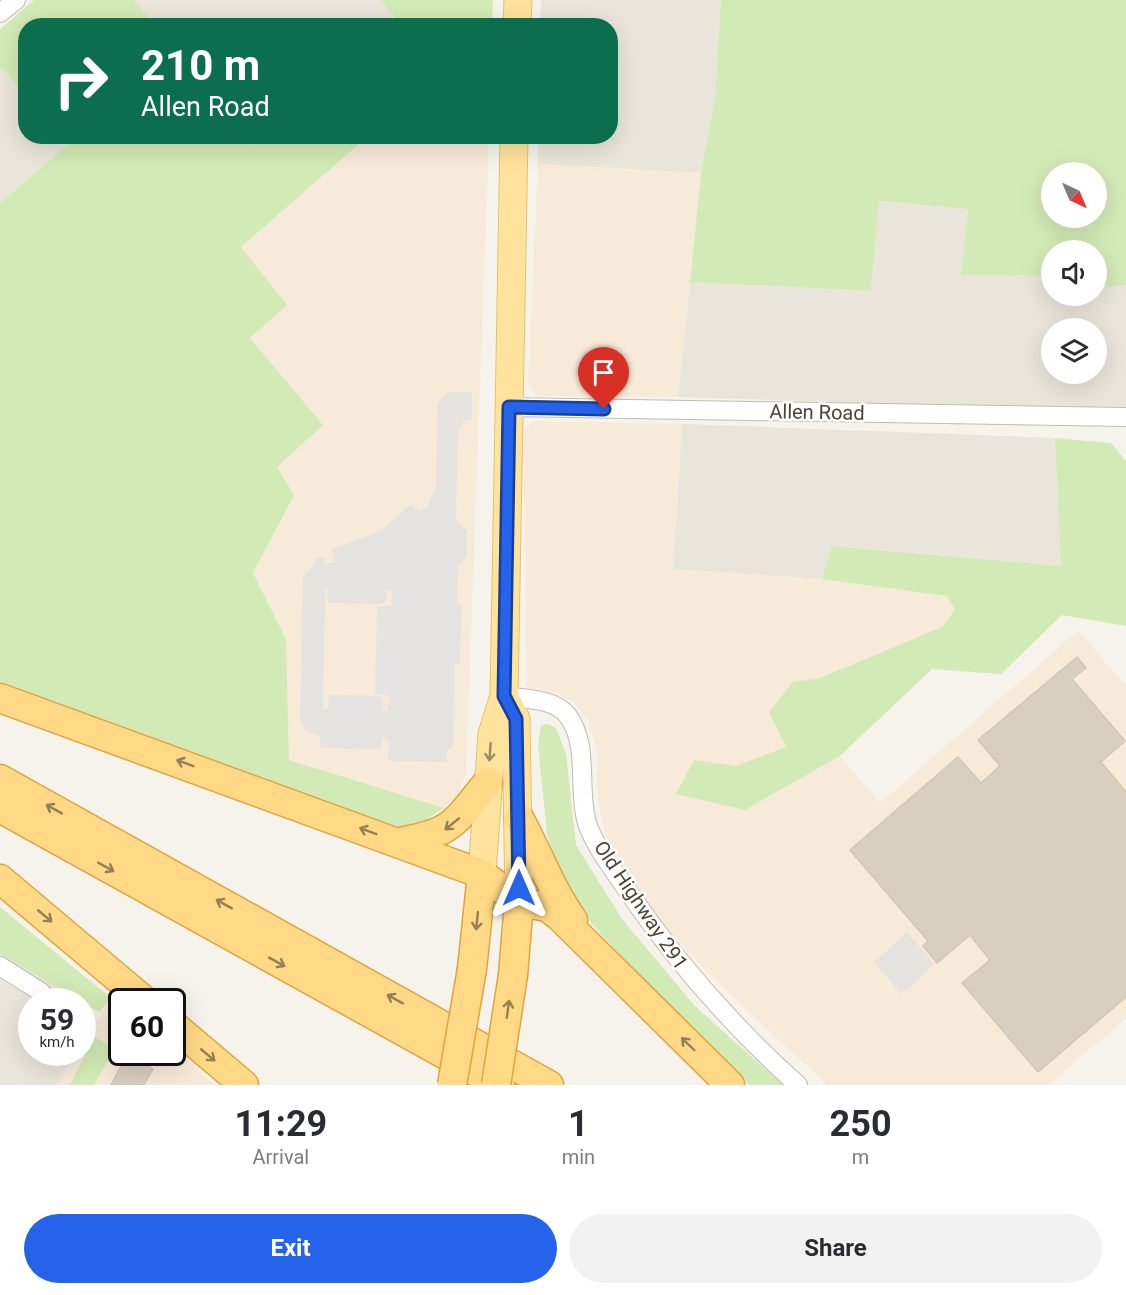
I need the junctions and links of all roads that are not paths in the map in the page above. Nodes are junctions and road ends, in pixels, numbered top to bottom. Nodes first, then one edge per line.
1 (16, 0) edge
2 (518, 0) edge
3 (0, 14) edge
4 (517, 18) edge
5 (514, 144) edge
6 (509, 407) junction
7 (1126, 417) edge
8 (504, 696) junction
9 (0, 698) edge
10 (0, 779) edge
11 (488, 782) junction
12 (0, 808) edge
13 (519, 818) junction
14 (400, 842) junction
15 (482, 874) junction
16 (0, 879) edge
17 (519, 902) junction
18 (595, 951) junction
19 (0, 966) edge
20 (35, 988) edge
21 (129, 988) edge
22 (186, 1036) edge
23 (244, 1085) edge
24 (452, 1085) edge
25 (498, 1085) edge
26 (549, 1085) edge
27 (730, 1085) edge
28 (798, 1085) edge

1 - 3 street
2 - 4 main road
5 - 6 main road
6 - 7 street, Allen Road
6 - 8 main road
8 -> 11 main road
8 - 13 main road
8 - 28 street, Old Highway 291
14 -> 9 highway
26 -> 10 highway
11 -> 14 highway
11 - 15 main road
12 -> 25 highway
13 - 17 main road
13 - 18 highway
14 - 15 highway
15 - 17 highway
15 -> 24 highway, bridge
16 -> 21 highway
17 - 18 highway
25 -> 17 highway, bridge
27 -> 18 highway
19 - 20 street
22 -> 23 highway

